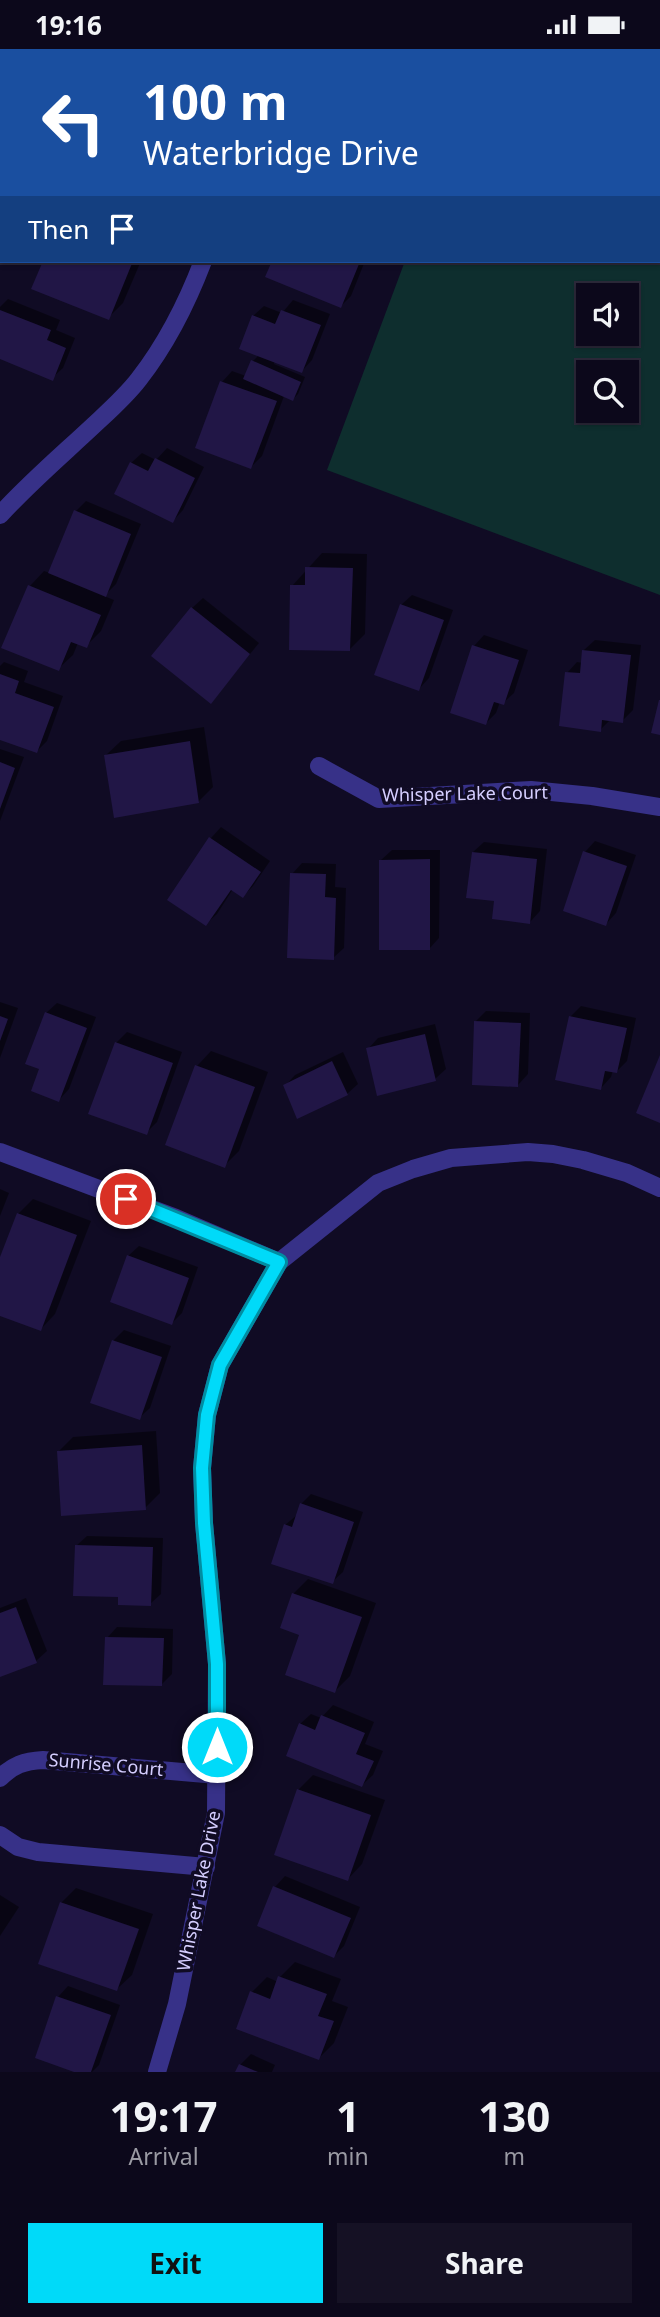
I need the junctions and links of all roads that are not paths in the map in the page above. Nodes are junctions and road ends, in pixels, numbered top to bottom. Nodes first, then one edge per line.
1 (202, 263) edge
2 (0, 515) edge
3 (319, 766) dead end
4 (660, 807) edge
5 (0, 1152) edge
6 (660, 1188) edge
7 (279, 1262) junction
8 (217, 1775) junction
9 (0, 1778) edge
10 (0, 1835) edge
11 (206, 1867) junction
12 (157, 2072) edge

1 - 2 street
3 - 4 street, Whisper Lake Court
5 - 7 street
6 - 7 street, Whisper Lake Drive
7 - 8 street, Whisper Lake Drive
8 - 9 street, Sunrise Court
8 - 11 street, Whisper Lake Drive
10 - 11 street
11 - 12 street, Whisper Lake Drive

